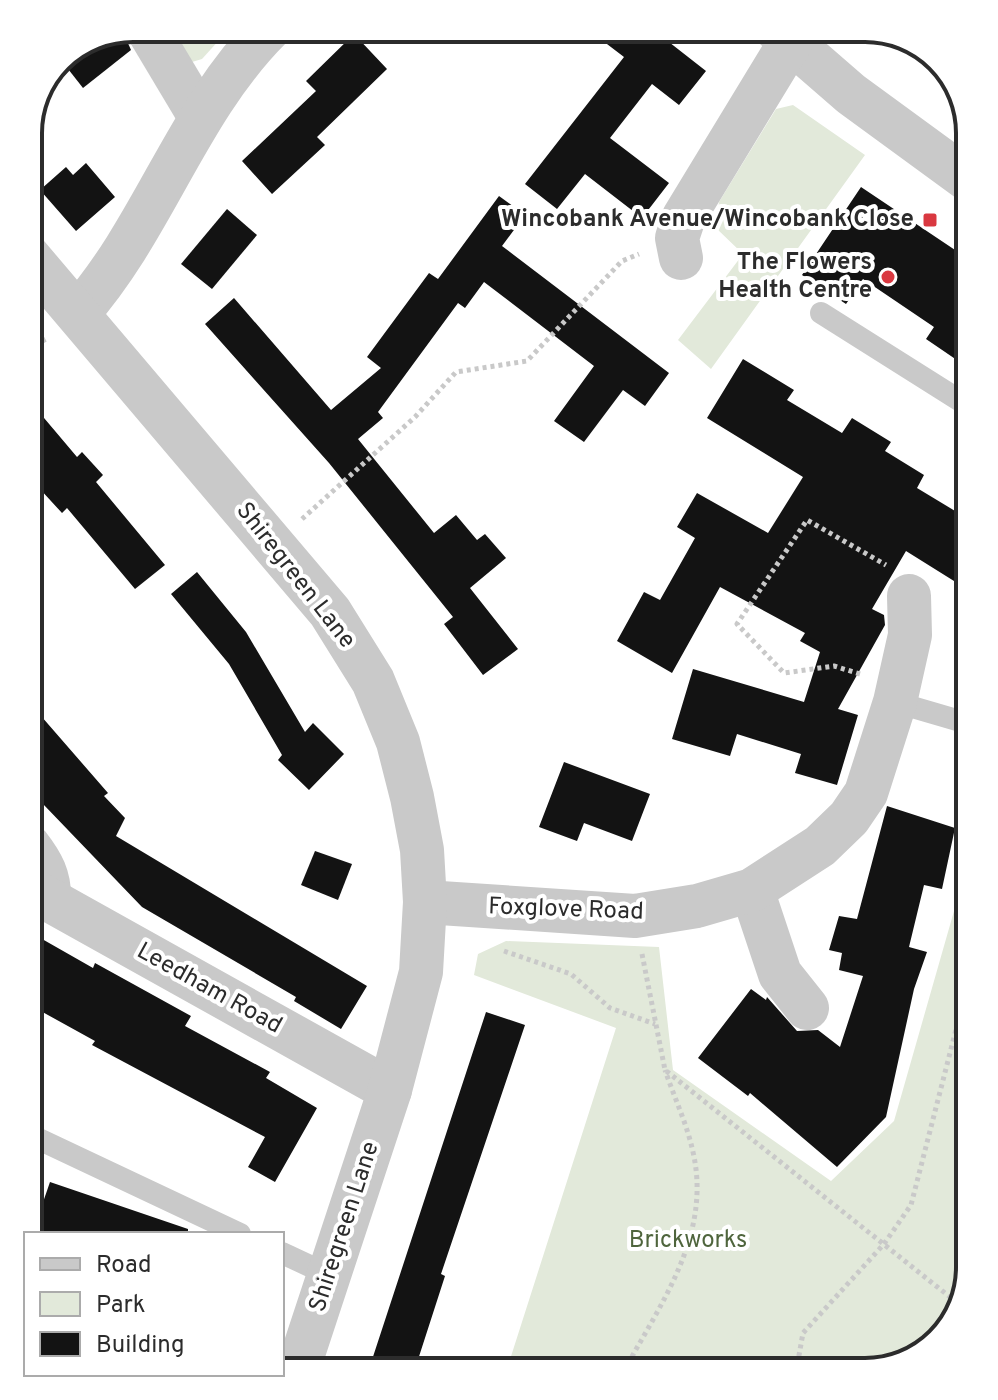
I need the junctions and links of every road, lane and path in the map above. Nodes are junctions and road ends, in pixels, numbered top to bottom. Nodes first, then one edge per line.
1 (155, 42) edge
2 (256, 42) edge
3 (779, 42) edge
4 (792, 42) edge
5 (199, 115) junction
6 (956, 171) edge
7 (679, 248) joint
8 (42, 276) edge
9 (78, 313) junction
10 (821, 313) dead end
11 (956, 398) edge
12 (273, 545) junction
13 (909, 596) joint
14 (897, 694) junction
15 (956, 718) edge
16 (42, 866) edge
17 (42, 890) edge
18 (752, 890) junction
19 (42, 896) edge
20 (425, 902) junction
21 (635, 916) junction
22 (495, 948) dead end
23 (807, 1008) dead end
24 (656, 1025) junction
25 (956, 1030) edge
26 (665, 1070) junction
27 (390, 1090) junction
28 (42, 1141) edge
29 (236, 1232) edge
30 (884, 1244) junction
31 (284, 1254) edge
32 (329, 1275) junction
33 (951, 1297) edge
34 (302, 1358) edge
35 (631, 1358) edge
36 (799, 1358) edge

1 - 5 street
2 - 5 street
3 - 7 street
4 - 6 street
5 - 9 street
7 - 12 path
8 - 9 street, Shiregreen Lane
9 - 12 street, Shiregreen Lane
10 - 11 lane
12 - 20 street, Shiregreen Lane
13 - 14 street, Foxglove Road
13 - 14 path
14 - 15 lane
14 - 18 street, Foxglove Road
16 - 17 street
18 - 21 street, Foxglove Road
18 - 23 street
19 - 27 street, Leedham Road
20 - 21 street, Foxglove Road
20 - 27 street, Shiregreen Lane
21 - 24 path
22 - 24 path
24 - 26 path
25 - 30 path
26 - 30 path
26 - 35 path
27 - 32 street, Shiregreen Lane
28 - 29 lane
30 - 33 path
30 - 36 path
31 - 32 lane
32 - 34 street, Shiregreen Lane

